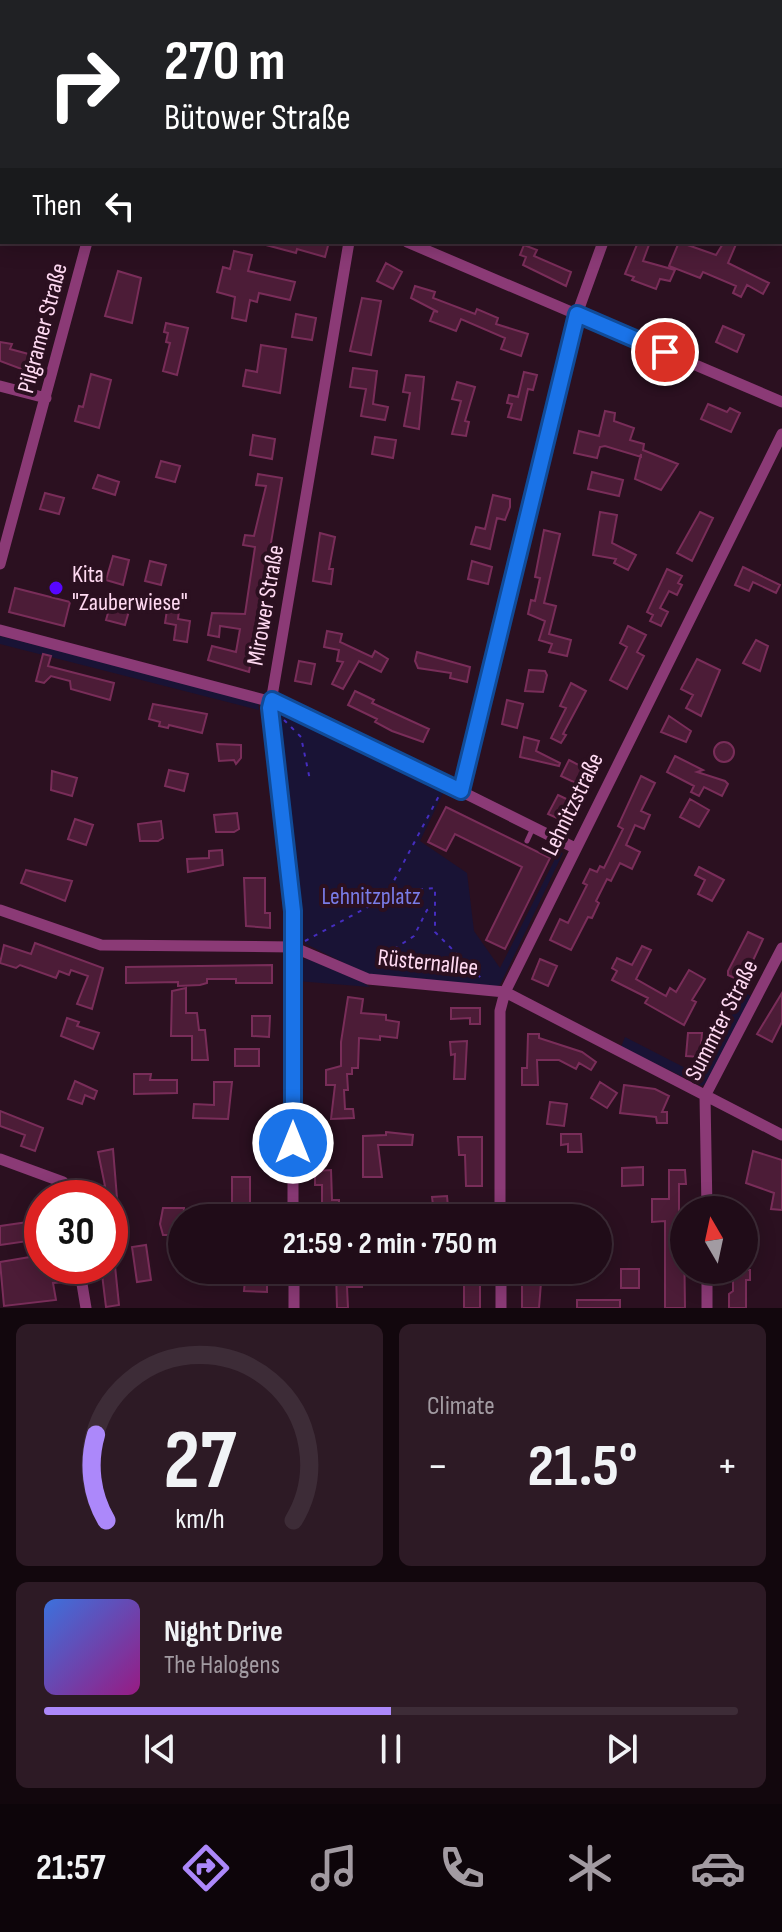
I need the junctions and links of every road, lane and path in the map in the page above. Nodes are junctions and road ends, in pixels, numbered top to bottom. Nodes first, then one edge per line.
1 (86, 244) edge
2 (349, 244) edge
3 (412, 244) edge
4 (602, 244) edge
5 (577, 314) junction
6 (0, 386) edge
7 (46, 398) junction
8 (782, 402) edge
9 (782, 434) edge
10 (0, 564) edge
11 (0, 630) edge
12 (272, 700) junction
13 (271, 718) junction
14 (310, 780) dead end
15 (445, 783) junction
16 (461, 791) junction
17 (534, 827) junction
18 (527, 841) dead end
19 (575, 848) junction
20 (388, 892) junction
21 (435, 908) junction
22 (0, 910) edge
23 (293, 947) junction
24 (782, 948) edge
25 (472, 968) junction
26 (486, 984) dead end
27 (505, 992) junction
28 (705, 1096) junction
29 (782, 1135) edge
30 (0, 1159) edge
31 (58, 1180) edge
32 (707, 1196) edge
33 (293, 1204) edge
34 (500, 1204) edge
35 (82, 1284) edge
36 (294, 1284) edge
37 (501, 1284) edge
38 (707, 1284) edge
39 (86, 1308) edge
40 (294, 1308) edge
41 (501, 1308) edge
42 (707, 1308) edge

1 - 7 street, Pilgramer Straße
2 - 12 street, Mirower Straße
3 - 5 street
4 - 5 street
5 - 8 street
5 - 16 street
6 - 7 street
7 - 10 street, Pilgramer Straße
9 - 19 street, Lehnitzstraße
11 - 12 street
12 - 13 street, Mirower Straße
12 - 15 street
13 - 14 path
13 - 23 street, Mirower Straße
15 - 16 street
15 - 20 path
16 - 17 street
17 - 18 lane
17 - 19 street
19 - 27 street, Lehnitzstraße
20 - 21 path
20 - 23 path
21 - 25 path
21 - 25 path
22 - 23 street, Rüsternallee
23 - 27 street, Rüsternallee
23 - 33 street, Mirower Straße
24 - 28 street, Summter Straße
25 - 26 path
27 - 28 street, Rüsternallee
27 - 34 street, Lehnitzstraße
28 - 29 street, Rüsternallee
28 - 32 street, Summter Straße
30 - 31 street
35 - 39 street
36 - 40 street
37 - 41 street
38 - 42 street

